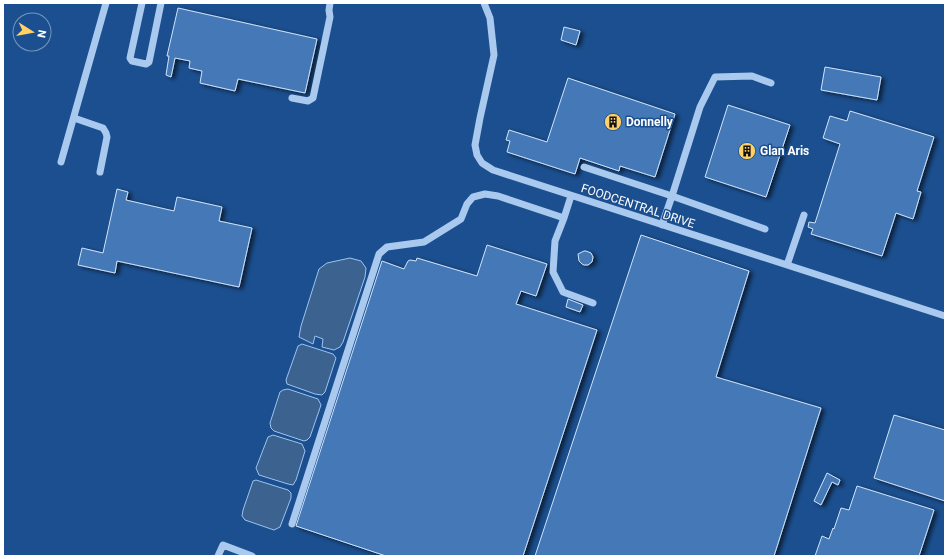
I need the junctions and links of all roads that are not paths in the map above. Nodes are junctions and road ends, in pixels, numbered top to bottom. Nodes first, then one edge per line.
1 (106, 3) edge
2 (142, 3) edge
3 (161, 3) edge
4 (330, 3) edge
5 (484, 3) edge
6 (771, 83) dead end
7 (292, 98) dead end
8 (74, 118) junction
9 (61, 162) dead end
10 (584, 167) dead end
11 (100, 172) dead end
12 (571, 196) junction
13 (672, 196) junction
14 (804, 215) dead end
15 (564, 218) junction
16 (662, 225) junction
17 (765, 229) dead end
18 (787, 265) junction
19 (593, 303) dead end
20 (945, 316) edge
21 (292, 524) dead end
22 (218, 556) edge
23 (252, 556) edge

1 - 8 street
2 - 3 street
4 - 7 street
5 - 12 street, FOODCENTRAL DRIVE
6 - 13 street
8 - 9 street
8 - 11 street
10 - 13 street
12 - 15 street
12 - 16 street, FOODCENTRAL DRIVE
13 - 16 street
13 - 17 street
14 - 18 street
15 - 19 street
15 - 21 street
16 - 18 street, FOODCENTRAL DRIVE
18 - 20 street, FOODCENTRAL DRIVE
22 - 23 street

